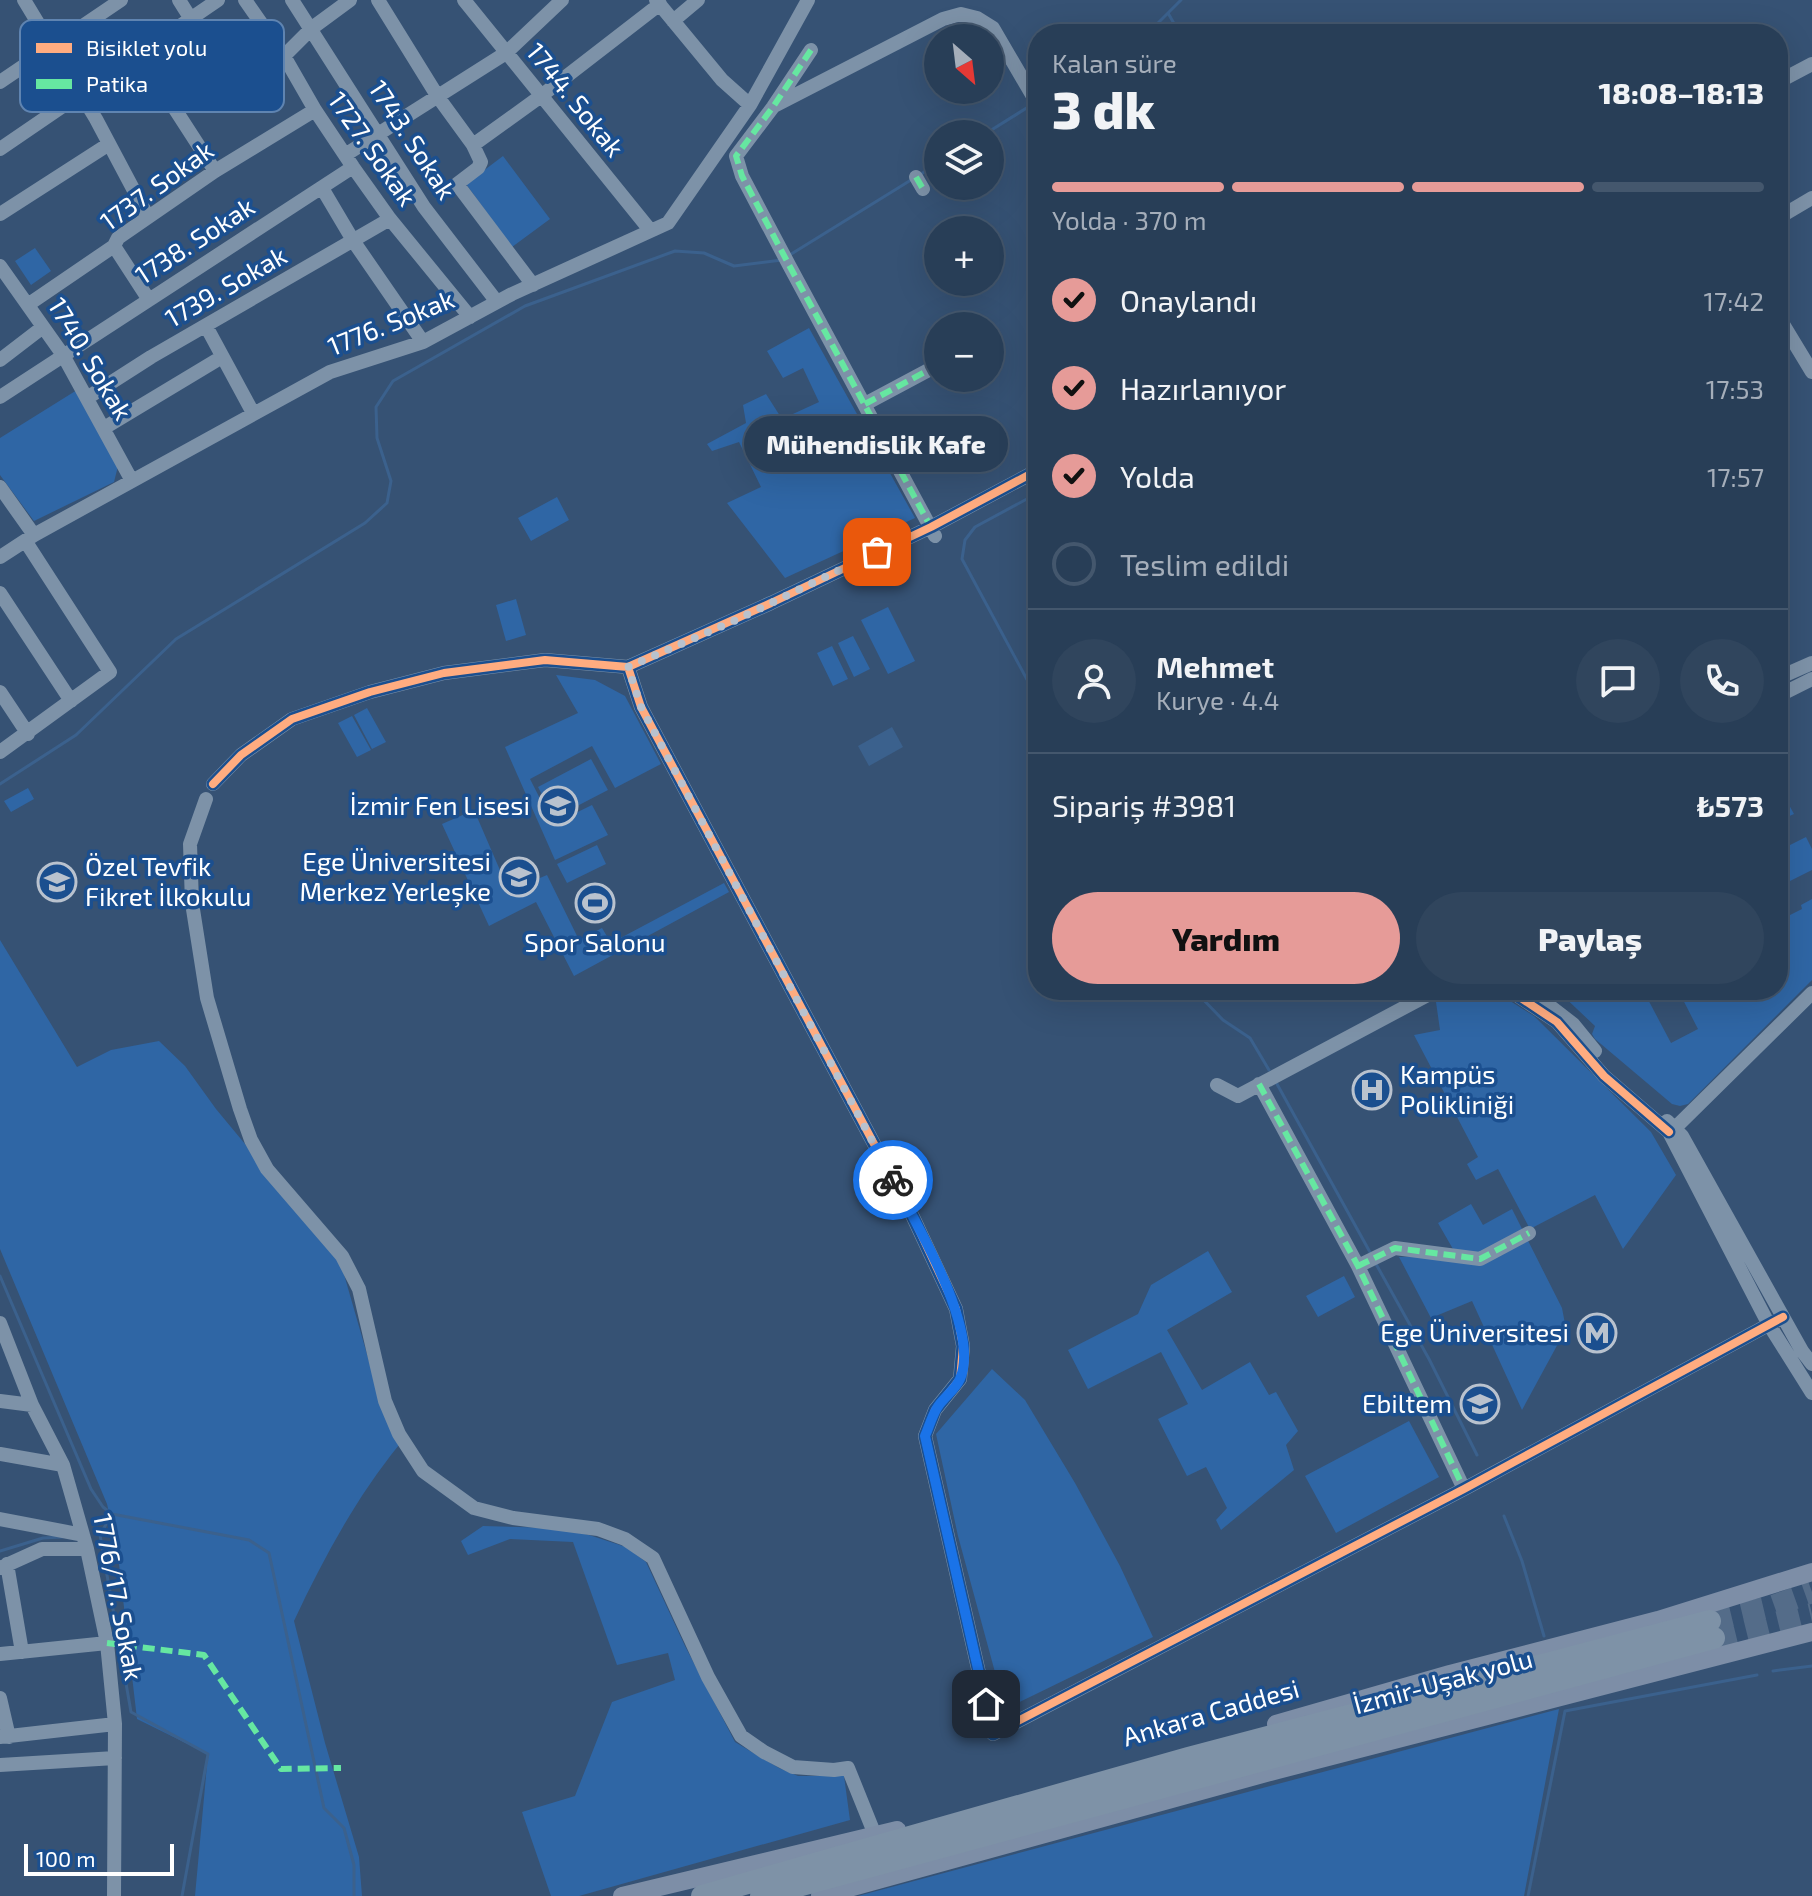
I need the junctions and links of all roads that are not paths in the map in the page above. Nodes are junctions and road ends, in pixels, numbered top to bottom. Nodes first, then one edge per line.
1 (24, 0) edge
2 (121, 0) edge
3 (179, 0) edge
4 (218, 0) edge
5 (245, 0) edge
6 (292, 0) edge
7 (350, 0) edge
8 (378, 0) edge
9 (562, 0) edge
10 (698, 0) edge
11 (808, 0) edge
12 (817, 0) edge
13 (658, 2) edge
14 (471, 3) edge
15 (190, 18) junction
16 (35, 20) edge
17 (90, 20) edge
18 (187, 20) edge
19 (259, 20) edge
20 (673, 21) junction
21 (312, 28) junction
22 (781, 50) junction
23 (811, 50) dead end
24 (506, 53) junction
25 (284, 56) joint
26 (1812, 64) edge
27 (20, 68) edge
28 (1788, 77) edge
29 (0, 82) edge
30 (1028, 88) edge
31 (541, 96) junction
32 (438, 97) junction
33 (750, 105) junction
34 (773, 107) junction
35 (315, 110) junction
36 (53, 112) edge
37 (92, 112) edge
38 (177, 112) edge
39 (378, 133) junction
40 (109, 144) junction
41 (473, 145) junction
42 (0, 149) edge
43 (349, 161) junction
44 (215, 171) junction
45 (322, 188) junction
46 (1812, 198) edge
47 (1788, 212) edge
48 (0, 214) edge
49 (148, 217) junction
50 (390, 219) junction
51 (650, 230) junction
52 (354, 242) junction
53 (114, 246) junction
54 (0, 266) edge
55 (533, 285) junction
56 (149, 300) junction
57 (497, 302) junction
58 (29, 304) junction
59 (470, 317) junction
60 (206, 326) junction
61 (43, 327) junction
62 (1788, 332) edge
63 (423, 342) junction
64 (63, 355) junction
65 (222, 357) junction
66 (1, 359) edge
67 (924, 372) edge
68 (1812, 372) edge
69 (0, 397) edge
70 (87, 398) junction
71 (865, 404) junction
72 (253, 413) junction
73 (104, 428) junction
74 (1028, 476) edge
75 (132, 481) junction
76 (0, 487) edge
77 (933, 531) junction
78 (30, 538) junction
79 (0, 557) edge
80 (0, 593) edge
81 (1812, 663) edge
82 (628, 667) junction
83 (1788, 679) edge
84 (1812, 679) edge
85 (1788, 680) edge
86 (0, 692) edge
87 (71, 701) junction
88 (28, 734) junction
89 (0, 752) edge
90 (213, 784) dead end
91 (206, 799) dead end
92 (1812, 993) edge
93 (1418, 1000) edge
94 (1524, 1000) edge
95 (1542, 1000) edge
96 (1259, 1084) junction
97 (1217, 1085) dead end
98 (1672, 1130) junction
99 (1529, 1233) dead end
100 (1358, 1266) junction
101 (1783, 1317) junction
102 (0, 1323) edge
103 (1768, 1323) junction
104 (5, 1347) edge
105 (1812, 1364) edge
106 (1812, 1393) edge
107 (0, 1401) edge
108 (32, 1405) junction
109 (0, 1454) edge
110 (63, 1465) junction
111 (1464, 1489) junction
112 (0, 1519) edge
113 (85, 1542) junction
114 (4, 1566) edge
115 (1812, 1572) edge
116 (6, 1601) edge
117 (1712, 1630) joint
118 (1812, 1632) edge
119 (107, 1643) junction
120 (22, 1652) junction
121 (0, 1654) edge
122 (0, 1698) edge
123 (115, 1724) junction
124 (1239, 1734) junction
125 (4, 1737) edge
126 (115, 1758) junction
127 (1188, 1758) junction
128 (0, 1765) edge
129 (1270, 1772) junction
130 (1179, 1782) junction
131 (875, 1835) junction
132 (730, 1888) junction
133 (818, 1888) edge
134 (114, 1896) edge
135 (622, 1896) edge
136 (684, 1896) edge
137 (702, 1896) edge
138 (761, 1896) edge
139 (784, 1896) edge

1 - 16 street
2 - 17 street
3 - 15 street
4 - 15 street
5 - 19 street, 1727. Sokak
6 - 21 street, 1743. Sokak
7 - 21 street
8 - 32 street
9 - 24 street, 1738. Sokak
10 - 20 street
11 - 22 street, 1776. Sokak
12 - 22 street, 1776. Sokak
13 - 20 street
13 - 31 street
14 - 24 street, 1744. Sokak
15 - 18 street
20 - 33 street
21 - 25 street
21 - 39 street, 1743. Sokak
22 - 33 street, 1776. Sokak
23 - 34 street
24 - 31 street, 1744. Sokak
24 - 32 street, 1738. Sokak
25 - 35 street, 1727. Sokak
26 - 28 street
27 - 29 street
30 - 34 street
31 - 41 street
31 - 51 street, 1744. Sokak
32 - 39 street, 1738. Sokak
32 - 41 street
33 - 51 street, 1776. Sokak
34 - 71 street
35 - 43 street, 1727. Sokak
35 - 44 street, 1737. Sokak
36 - 42 street
37 - 40 street
38 - 44 street
39 - 43 street, 1738. Sokak
39 - 57 street, 1743. Sokak
40 - 48 street
40 - 49 street
41 - 55 street
43 - 45 street, 1738. Sokak
43 - 50 street, 1727. Sokak
44 - 49 street, 1737. Sokak
45 - 52 street
45 - 56 street, 1738. Sokak
46 - 47 street
49 - 53 street, 1737. Sokak
50 - 52 street, 1739. Sokak
50 - 59 street, 1727. Sokak
51 - 55 street, 1776. Sokak
52 - 60 street, 1739. Sokak
52 - 63 street
53 - 56 street
53 - 58 street, 1737. Sokak
54 - 58 street, 1740. Sokak
55 - 57 street, 1776. Sokak
56 - 64 street, 1738. Sokak
57 - 59 street, 1776. Sokak
58 - 61 street, 1740. Sokak
59 - 63 street, 1776. Sokak
60 - 65 street
60 - 70 street, 1739. Sokak
61 - 64 street, 1740. Sokak
61 - 66 street
62 - 68 street
63 - 72 street, 1776. Sokak
64 - 69 street, 1738. Sokak
64 - 70 street, 1740. Sokak
65 - 72 street
65 - 73 street
67 - 71 street
70 - 73 street, 1740. Sokak
71 - 77 street
72 - 75 street, 1776. Sokak
73 - 75 street, 1740. Sokak
74 - 77 street
75 - 78 street, 1776. Sokak
76 - 78 street
77 - 82 street
78 - 79 street, 1776. Sokak
78 - 87 street
80 - 87 street
81 - 83 street
82 - 90 street
82 - 111 street
84 - 85 street
86 - 88 street
87 - 88 street
88 - 89 street
91 - 131 street
92 - 98 street
93 - 96 street
94 - 98 street
95 - 98 street
96 - 97 street
96 - 100 street
98 - 101 street
98 - 103 street
99 - 100 street
100 - 111 street
101 - 103 street
101 - 105 street
102 - 104 street, 1776/17. Sokak
103 - 106 street
103 - 111 street
104 - 108 street, 1776/17. Sokak
107 - 108 street
108 - 110 street, 1776/17. Sokak
109 - 110 street
110 - 113 street, 1776/17. Sokak
112 - 113 street
113 - 114 street
113 - 119 street, 1776/17. Sokak
114 - 116 street
115 - 124 main road, Ankara Caddesi
116 - 120 street
117 - 127 highway, Ankara Caddesi
117 - 130 highway, İzmir-Uşak yolu
118 - 129 main road
119 - 120 street
119 - 123 street, 1776/17. Sokak
120 - 121 street
122 - 125 street
123 - 125 street
123 - 126 street, 1776/17. Sokak
124 - 127 highway
124 - 131 main road, Ankara Caddesi
126 - 128 street
126 - 134 street, 1776/17. Sokak
127 - 132 highway, Ankara Caddesi
129 - 130 highway
129 - 133 main road
130 - 133 highway, İzmir-Uşak yolu
131 - 135 main road, Ankara Caddesi
132 - 136 highway
132 - 137 highway, Ankara Caddesi
133 - 138 highway
133 - 139 highway

